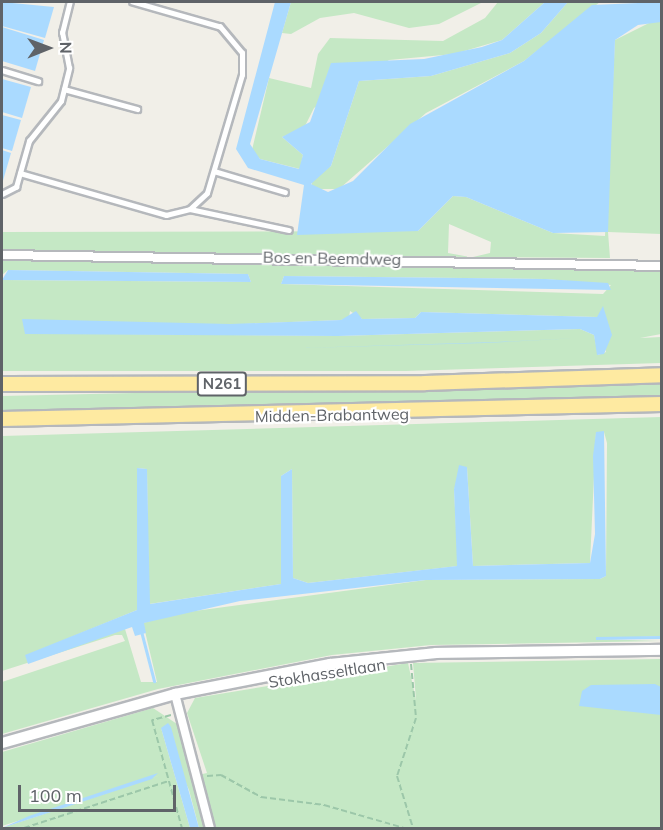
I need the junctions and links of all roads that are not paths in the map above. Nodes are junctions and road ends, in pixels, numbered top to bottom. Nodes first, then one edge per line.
1 (70, 2) edge
2 (133, 2) edge
3 (2, 70) edge
4 (38, 81) dead end
5 (64, 89) junction
6 (137, 109) dead end
7 (214, 171) junction
8 (20, 173) junction
9 (285, 192) dead end
10 (2, 194) edge
11 (190, 209) junction
12 (289, 230) dead end
13 (2, 255) edge
14 (662, 266) edge
15 (662, 375) edge
16 (2, 383) edge
17 (662, 404) edge
18 (2, 421) edge
19 (662, 650) edge
20 (175, 694) junction
21 (2, 743) edge
22 (210, 828) edge

1 - 5 lane
2 - 7 lane
3 - 4 lane
5 - 6 lane
5 - 8 lane
7 - 9 lane
7 - 11 lane
8 - 10 lane
8 - 11 lane
11 - 12 lane
13 - 14 street, Bos en Beemdweg
15 - 16 highway, Midden-Brabantweg / N261
17 - 18 highway, Midden-Brabantweg / N261
19 - 20 street, Stokhasseltlaan
20 - 21 street, Stokhasseltlaan
20 - 22 street

